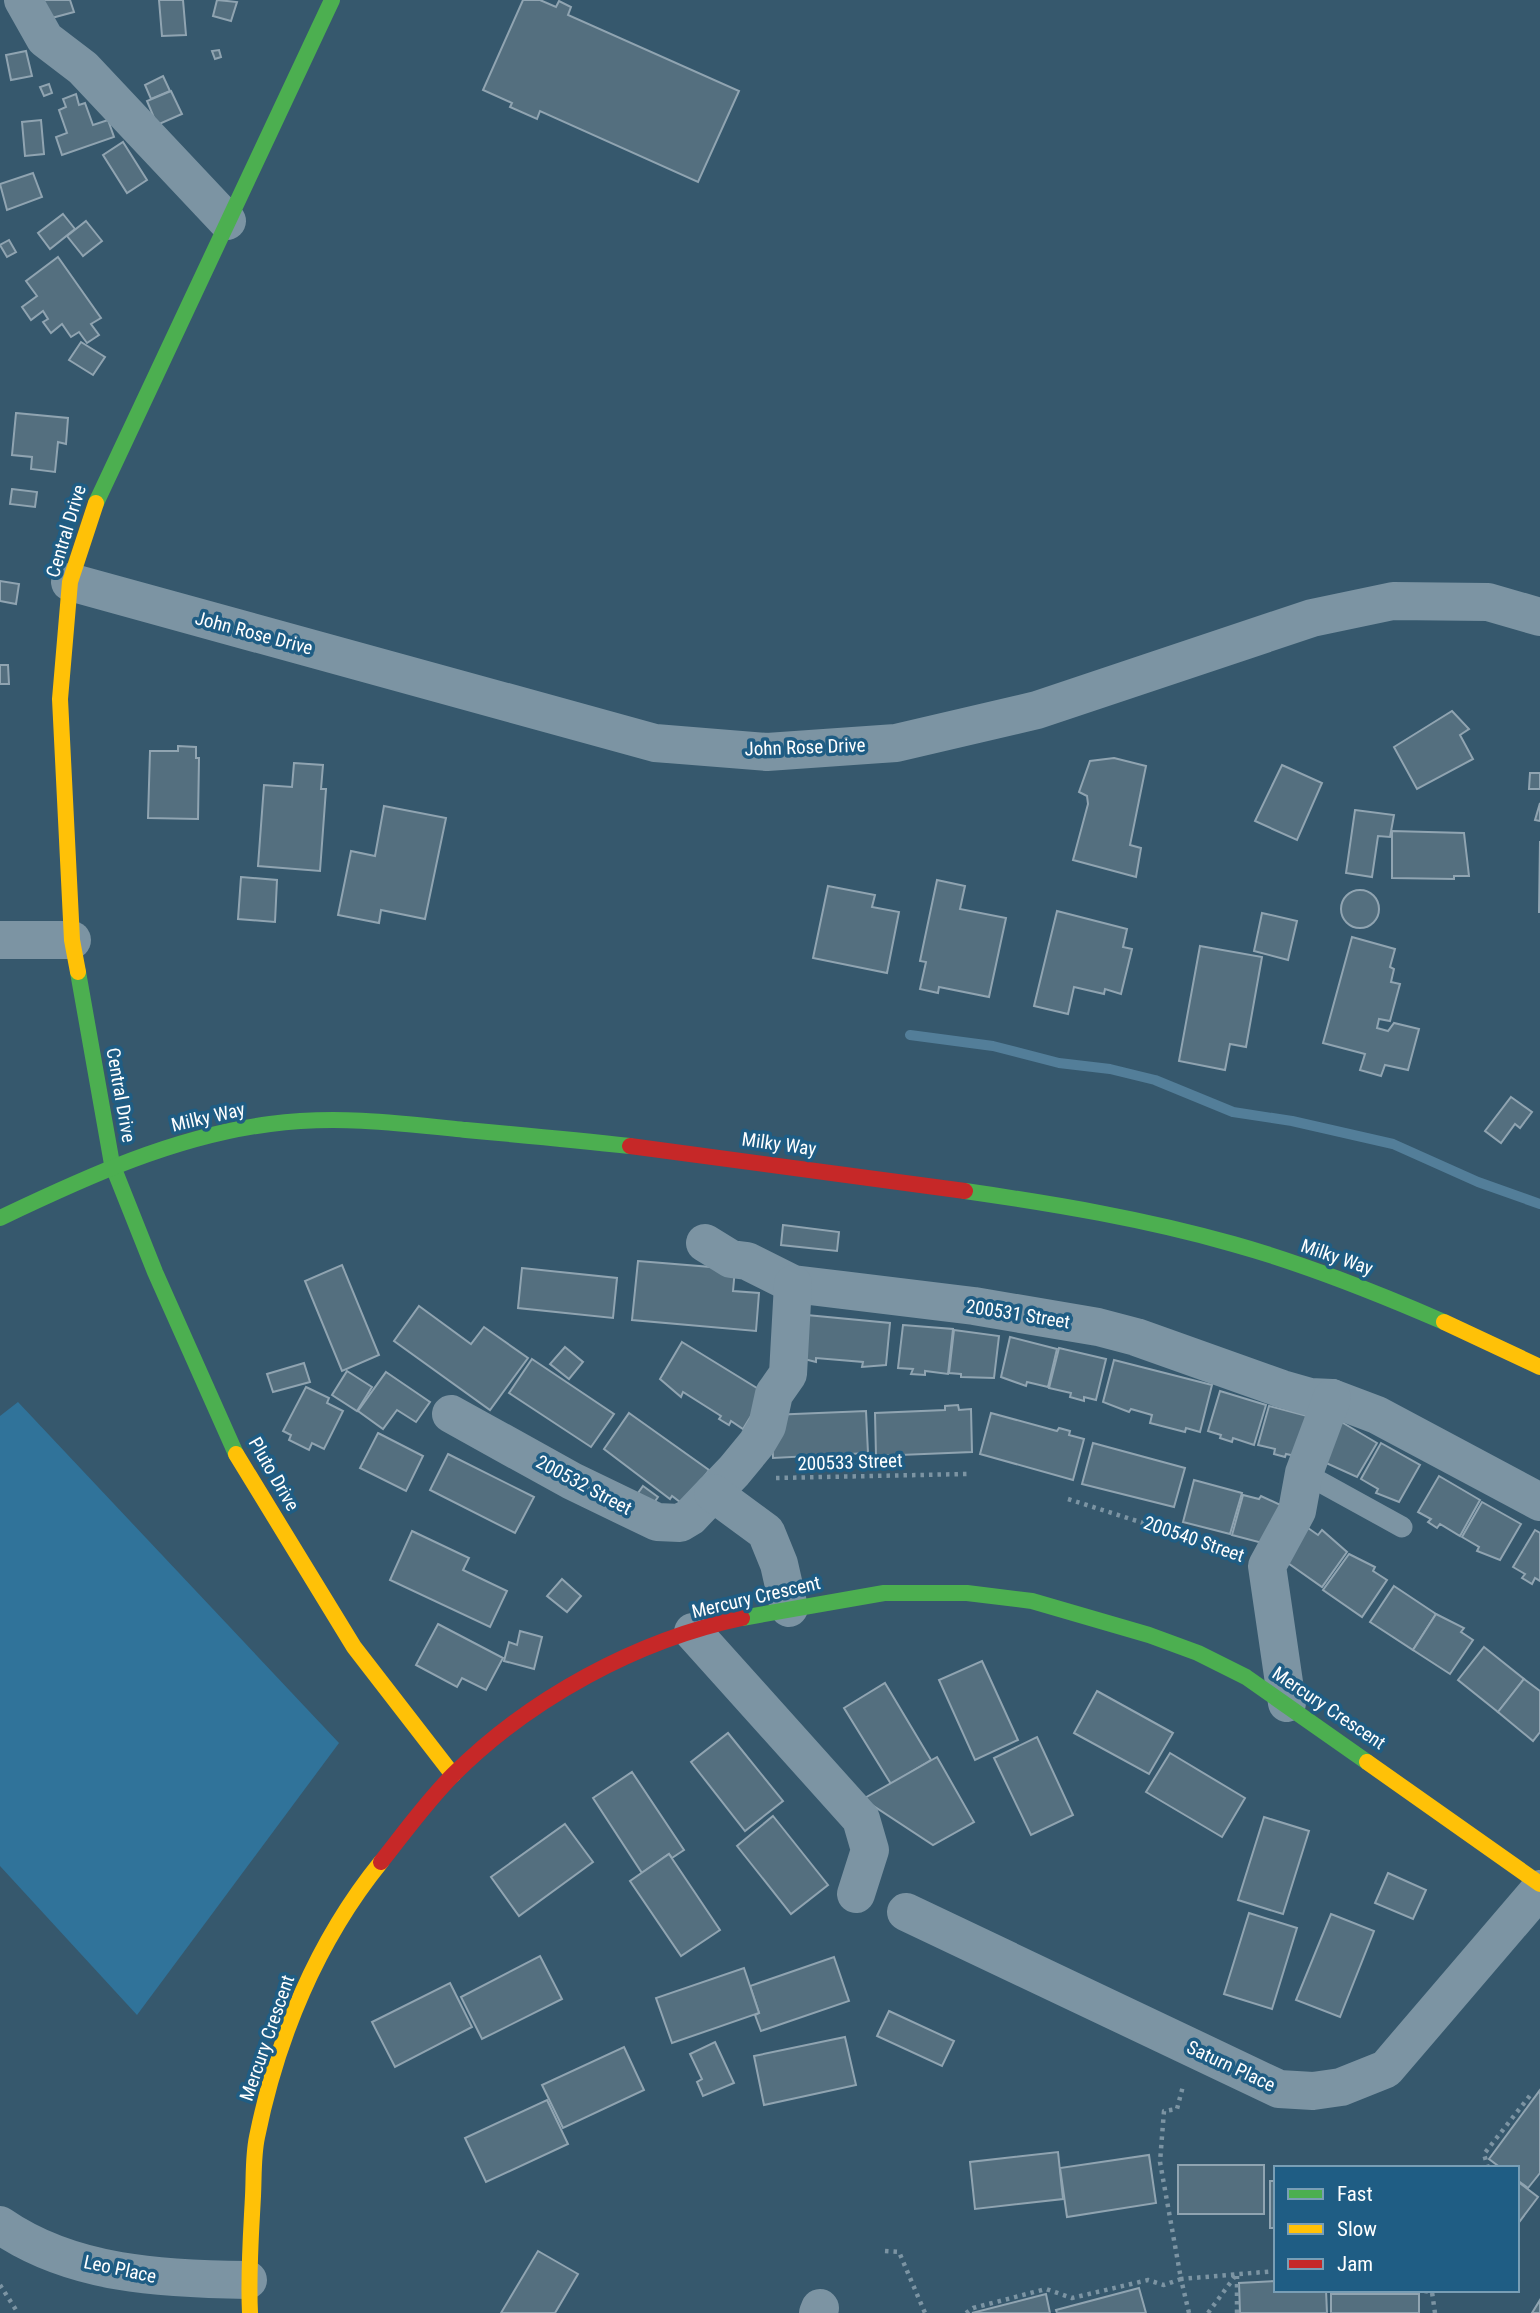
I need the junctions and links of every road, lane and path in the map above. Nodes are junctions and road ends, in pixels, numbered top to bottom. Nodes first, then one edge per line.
1 (23, 0) edge
2 (332, 0) edge
3 (227, 221) junction
4 (70, 582) junction
5 (1540, 617) edge
6 (0, 940) edge
7 (72, 940) junction
8 (112, 1164) junction
9 (0, 1218) edge
10 (705, 1243) dead end
11 (793, 1284) junction
12 (1540, 1367) edge
13 (1332, 1398) junction
14 (451, 1414) dead end
15 (1304, 1473) junction
16 (967, 1474) dead end
17 (724, 1482) junction
18 (1068, 1499) dead end
19 (1540, 1502) edge
20 (1402, 1527) dead end
21 (1267, 1566) junction
22 (789, 1608) junction
23 (693, 1632) junction
24 (1287, 1703) junction
25 (453, 1775) junction
26 (1540, 1887) edge
27 (856, 1894) dead end
28 (906, 1912) dead end
29 (1193, 2048) junction
30 (1532, 2093) dead end
31 (1487, 2166) edge
32 (0, 2225) edge
33 (885, 2251) dead end
34 (1274, 2271) edge
35 (1237, 2275) junction
36 (1181, 2279) junction
37 (0, 2285) edge
38 (1432, 2292) edge
39 (249, 2296) edge
40 (18, 2313) edge
41 (925, 2313) edge
42 (966, 2313) edge
43 (1189, 2313) edge
44 (1208, 2313) edge
45 (1237, 2313) edge
46 (1435, 2313) edge

1 - 3 street
2 - 3 street, Central Drive
3 - 4 street, Central Drive
4 - 5 street, John Rose Drive
4 - 7 street, Central Drive
6 - 7 street
7 - 8 street, Central Drive
8 - 9 street, Milky Way
8 - 12 street, Milky Way
8 - 25 street, Pluto Drive
10 - 11 street, 200531 Street
11 - 13 street, 200531 Street
11 - 17 street, 200532 Street
13 - 15 street
13 - 19 street, 200531 Street
14 - 17 street, 200532 Street
15 - 20 lane
15 - 21 street
16 - 17 path, 200533 Street
17 - 22 street
18 - 21 path, 200540 Street
21 - 24 street, 200540 Street
22 - 23 street, Mercury Crescent
22 - 24 street, Mercury Crescent
23 - 25 street, Mercury Crescent
23 - 27 street
24 - 26 street, Mercury Crescent
25 - 39 street, Mercury Crescent
26 - 29 street, Saturn Place
28 - 29 street, Saturn Place
29 - 36 path
30 - 31 path
32 - 39 street, Leo Place
33 - 41 path
34 - 35 path
35 - 36 path
35 - 44 path
35 - 45 path
36 - 42 path
36 - 43 path
37 - 40 path
38 - 46 path

